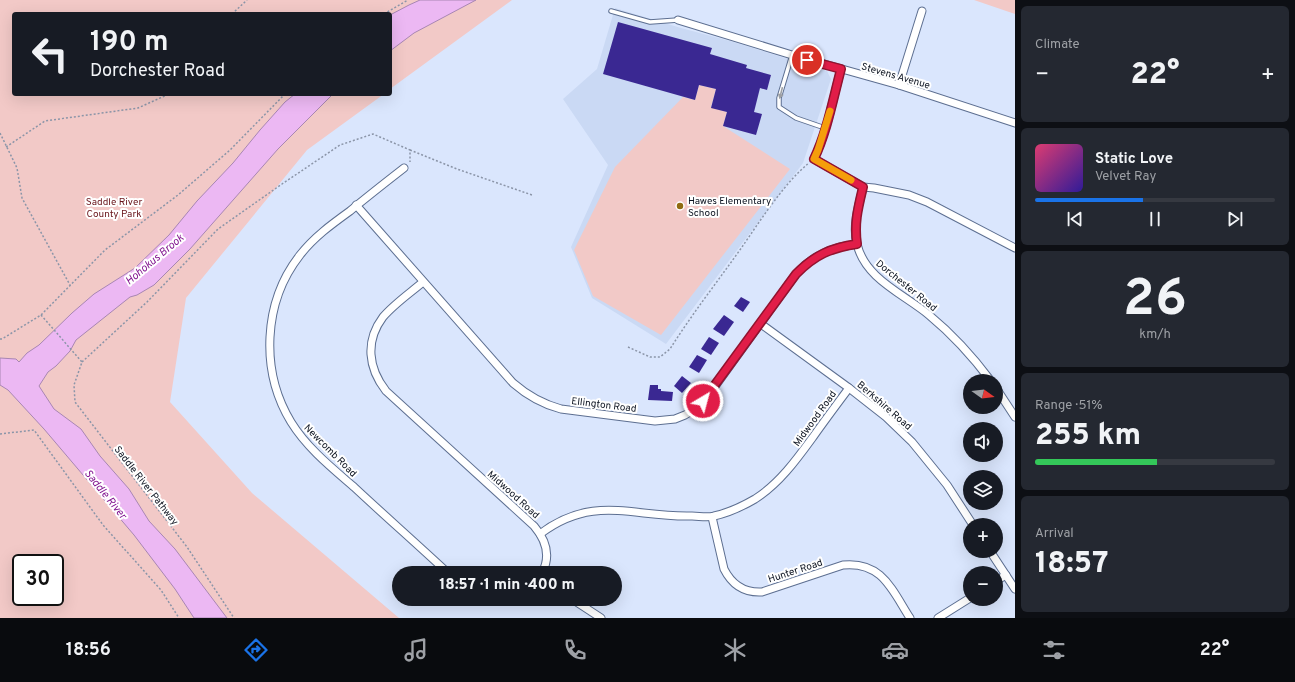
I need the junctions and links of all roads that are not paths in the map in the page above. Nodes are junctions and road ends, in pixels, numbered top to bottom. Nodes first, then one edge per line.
1 (611, 11) dead end
2 (922, 11) dead end
3 (678, 20) joint
4 (792, 55) junction
5 (841, 69) junction
6 (899, 85) junction
7 (1015, 123) edge
8 (825, 128) junction
9 (404, 168) road end
10 (863, 187) junction
11 (356, 206) junction
12 (857, 244) junction
13 (1015, 248) edge
14 (423, 282) junction
15 (761, 324) junction
16 (985, 374) edge
17 (849, 388) junction
18 (1003, 399) edge
19 (1015, 417) edge
20 (712, 517) junction
21 (968, 518) edge
22 (540, 534) junction
23 (995, 558) edge
24 (440, 566) edge
25 (544, 566) edge
26 (1006, 575) junction
27 (1003, 577) edge
28 (1015, 589) edge
29 (963, 602) edge
30 (583, 606) edge
31 (601, 618) edge
32 (910, 618) edge
33 (938, 618) edge

1 - 3 lane
2 - 6 street
3 - 4 street, Stevens Avenue
4 - 5 street, Stevens Avenue
4 -> 8 lane
5 - 6 street, Stevens Avenue
5 - 8 street
6 - 7 street, Stevens Avenue
8 - 10 street
9 - 11 street, Newcomb Road
10 - 12 street, Dorchester Road
10 - 13 street
11 - 14 street, Ellington Road
11 - 24 street, Newcomb Road
12 - 15 street, Ellington Road
12 - 16 street, Dorchester Road
14 - 15 street, Ellington Road
14 - 22 street, Midwood Road
15 - 17 street, Berkshire Road
17 - 20 street, Midwood Road
17 - 21 street, Berkshire Road
18 - 19 street
20 - 22 street, Midwood Road
20 - 32 street, Hunter Road
22 - 25 street
23 - 26 street
26 - 27 street
26 - 28 street
29 - 33 street
30 - 31 street

